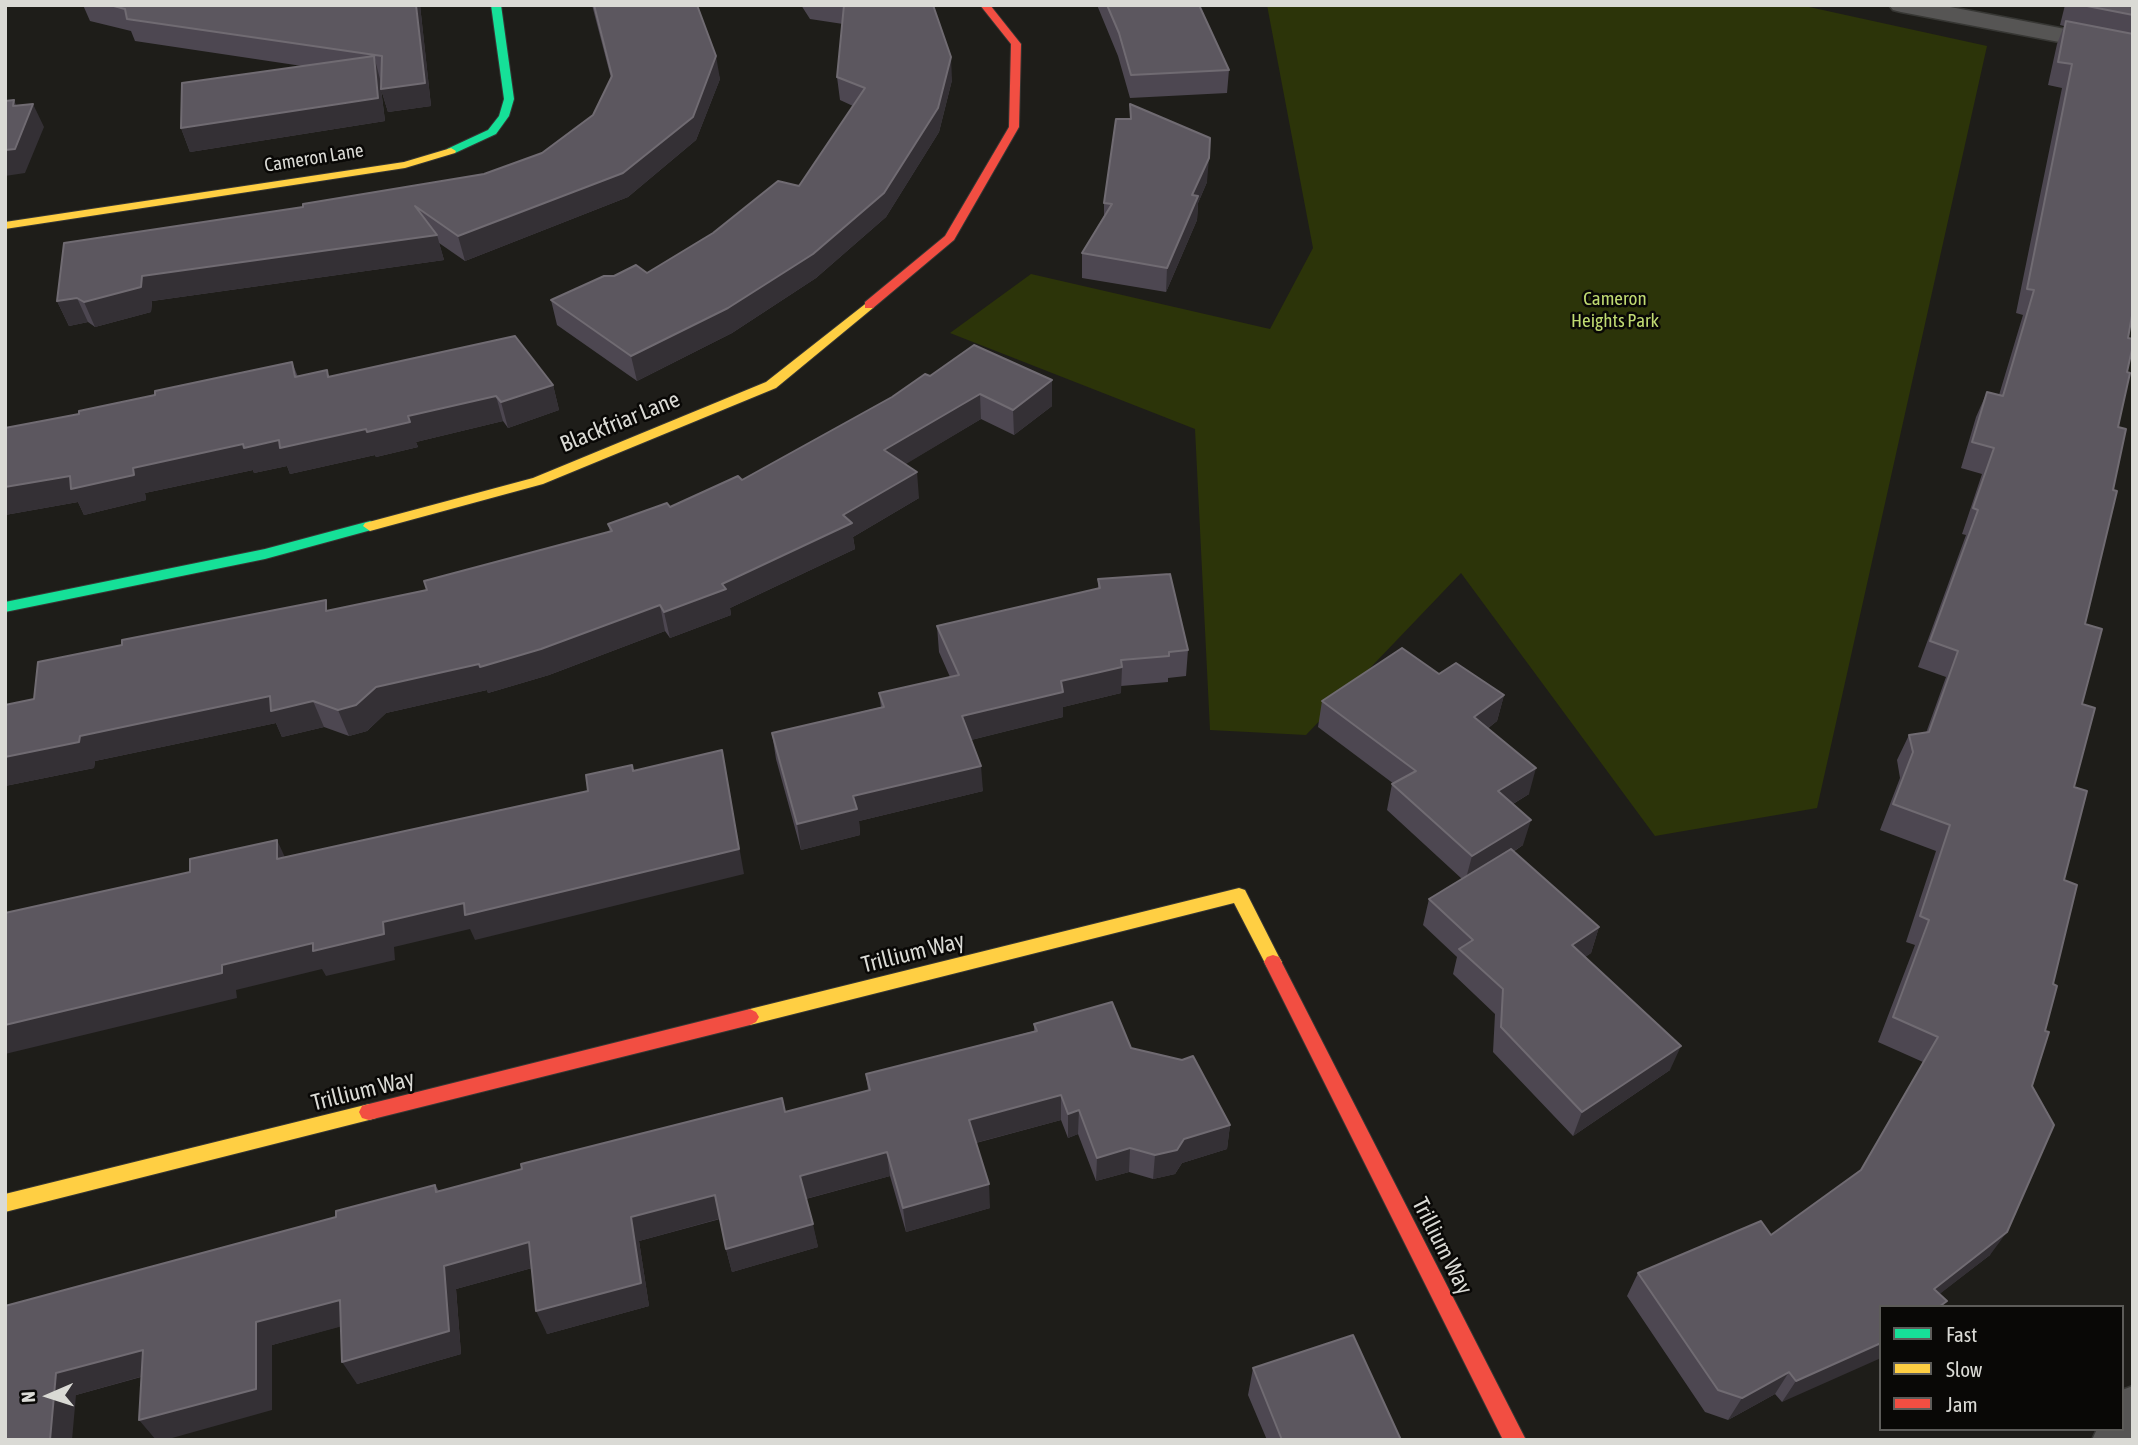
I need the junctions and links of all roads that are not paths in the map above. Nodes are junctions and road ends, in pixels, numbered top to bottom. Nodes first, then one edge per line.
1 (496, 5) edge
2 (985, 5) edge
3 (1901, 5) edge
4 (2133, 48) edge
5 (5, 226) edge
6 (5, 607) edge
7 (5, 1203) edge
8 (2133, 1412) edge
9 (2124, 1430) edge
10 (1515, 1440) edge

1 - 5 street, Cameron Lane
2 - 6 street, Blackfriar Lane
3 - 4 street
7 - 10 street, Trillium Way
8 - 9 street

